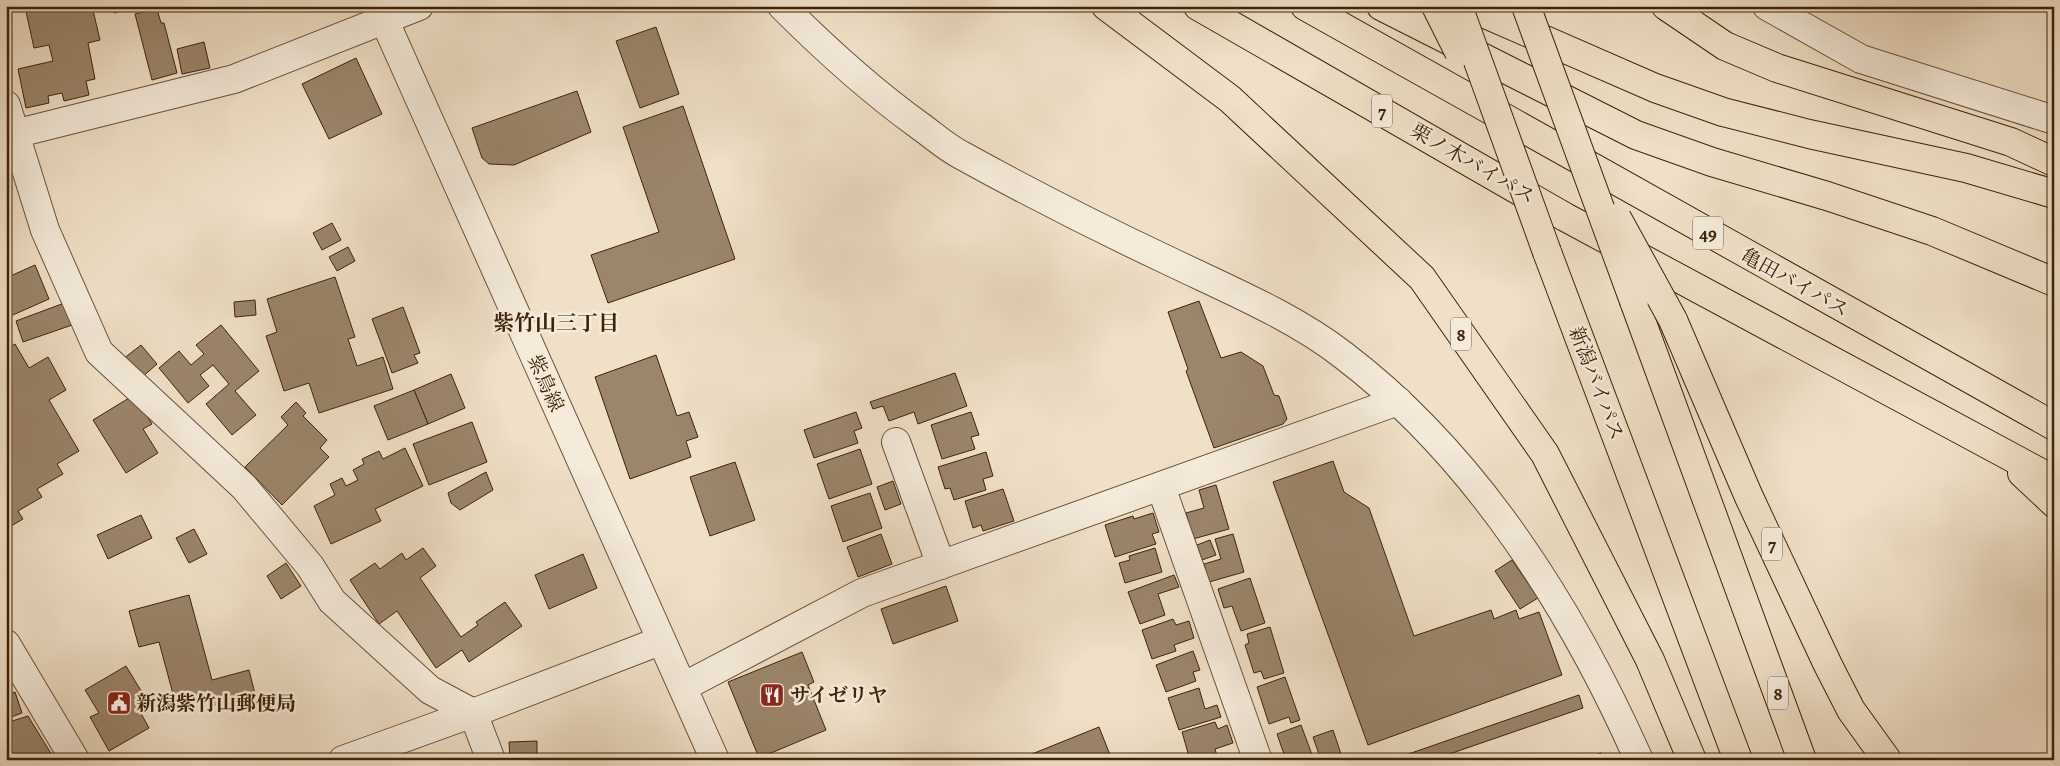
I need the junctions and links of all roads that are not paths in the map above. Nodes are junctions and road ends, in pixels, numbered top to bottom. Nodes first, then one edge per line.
1 (418, 6) edge
2 (782, 6) edge
3 (1106, 6) edge
4 (1198, 6) edge
5 (1305, 6) edge
6 (1381, 6) edge
7 (1436, 6) edge
8 (1458, 6) edge
9 (1467, 6) edge
10 (1526, 6) edge
11 (1666, 6) edge
12 (1767, 6) edge
13 (381, 12) edge
14 (6, 105) edge
15 (2054, 120) edge
16 (14, 134) junction
17 (1574, 138) junction
18 (1514, 161) junction
19 (2054, 162) edge
20 (2054, 194) edge
21 (2054, 282) edge
22 (1398, 401) junction
23 (2054, 426) edge
24 (896, 442) dead end
25 (1989, 444) junction
26 (2054, 480) edge
27 (1161, 487) junction
28 (2054, 503) edge
29 (941, 565) junction
30 (660, 641) junction
31 (6, 644) edge
32 (683, 687) junction
33 (473, 713) junction
34 (1257, 758) dead end
35 (75, 760) edge
36 (343, 760) edge
37 (490, 760) edge
38 (715, 760) edge
39 (1639, 760) edge
40 (1692, 760) edge
41 (1738, 760) edge
42 (1802, 760) edge
43 (1887, 760) edge

1 - 13 street
2 - 22 street
3 - 40 highway, 8
4 - 25 highway, 栗ノ木バイパス / 7
5 - 23 highway, 亀田バイパス / 49
6 - 21 highway
7 - 18 highway, bridge
8 - 18 highway, 新潟バイパス, bridge
9 - 20 highway
10 - 17 highway, 7, bridge
11 - 19 highway
12 - 15 street
13 - 16 street
13 - 30 street, 紫鳥線
14 - 16 street
16 - 33 street
17 - 42 highway, 8, bridge
17 - 43 highway, 7, bridge
18 - 41 highway, 新潟バイパス, bridge
22 - 27 street
22 - 39 street
24 - 29 street
25 - 26 highway
25 - 28 highway, 7
27 - 29 street
27 - 34 street
29 - 32 street
30 - 32 street, 紫鳥線
30 - 33 street
31 - 35 street
32 - 38 street, 紫鳥線
33 - 36 street
33 - 37 street

